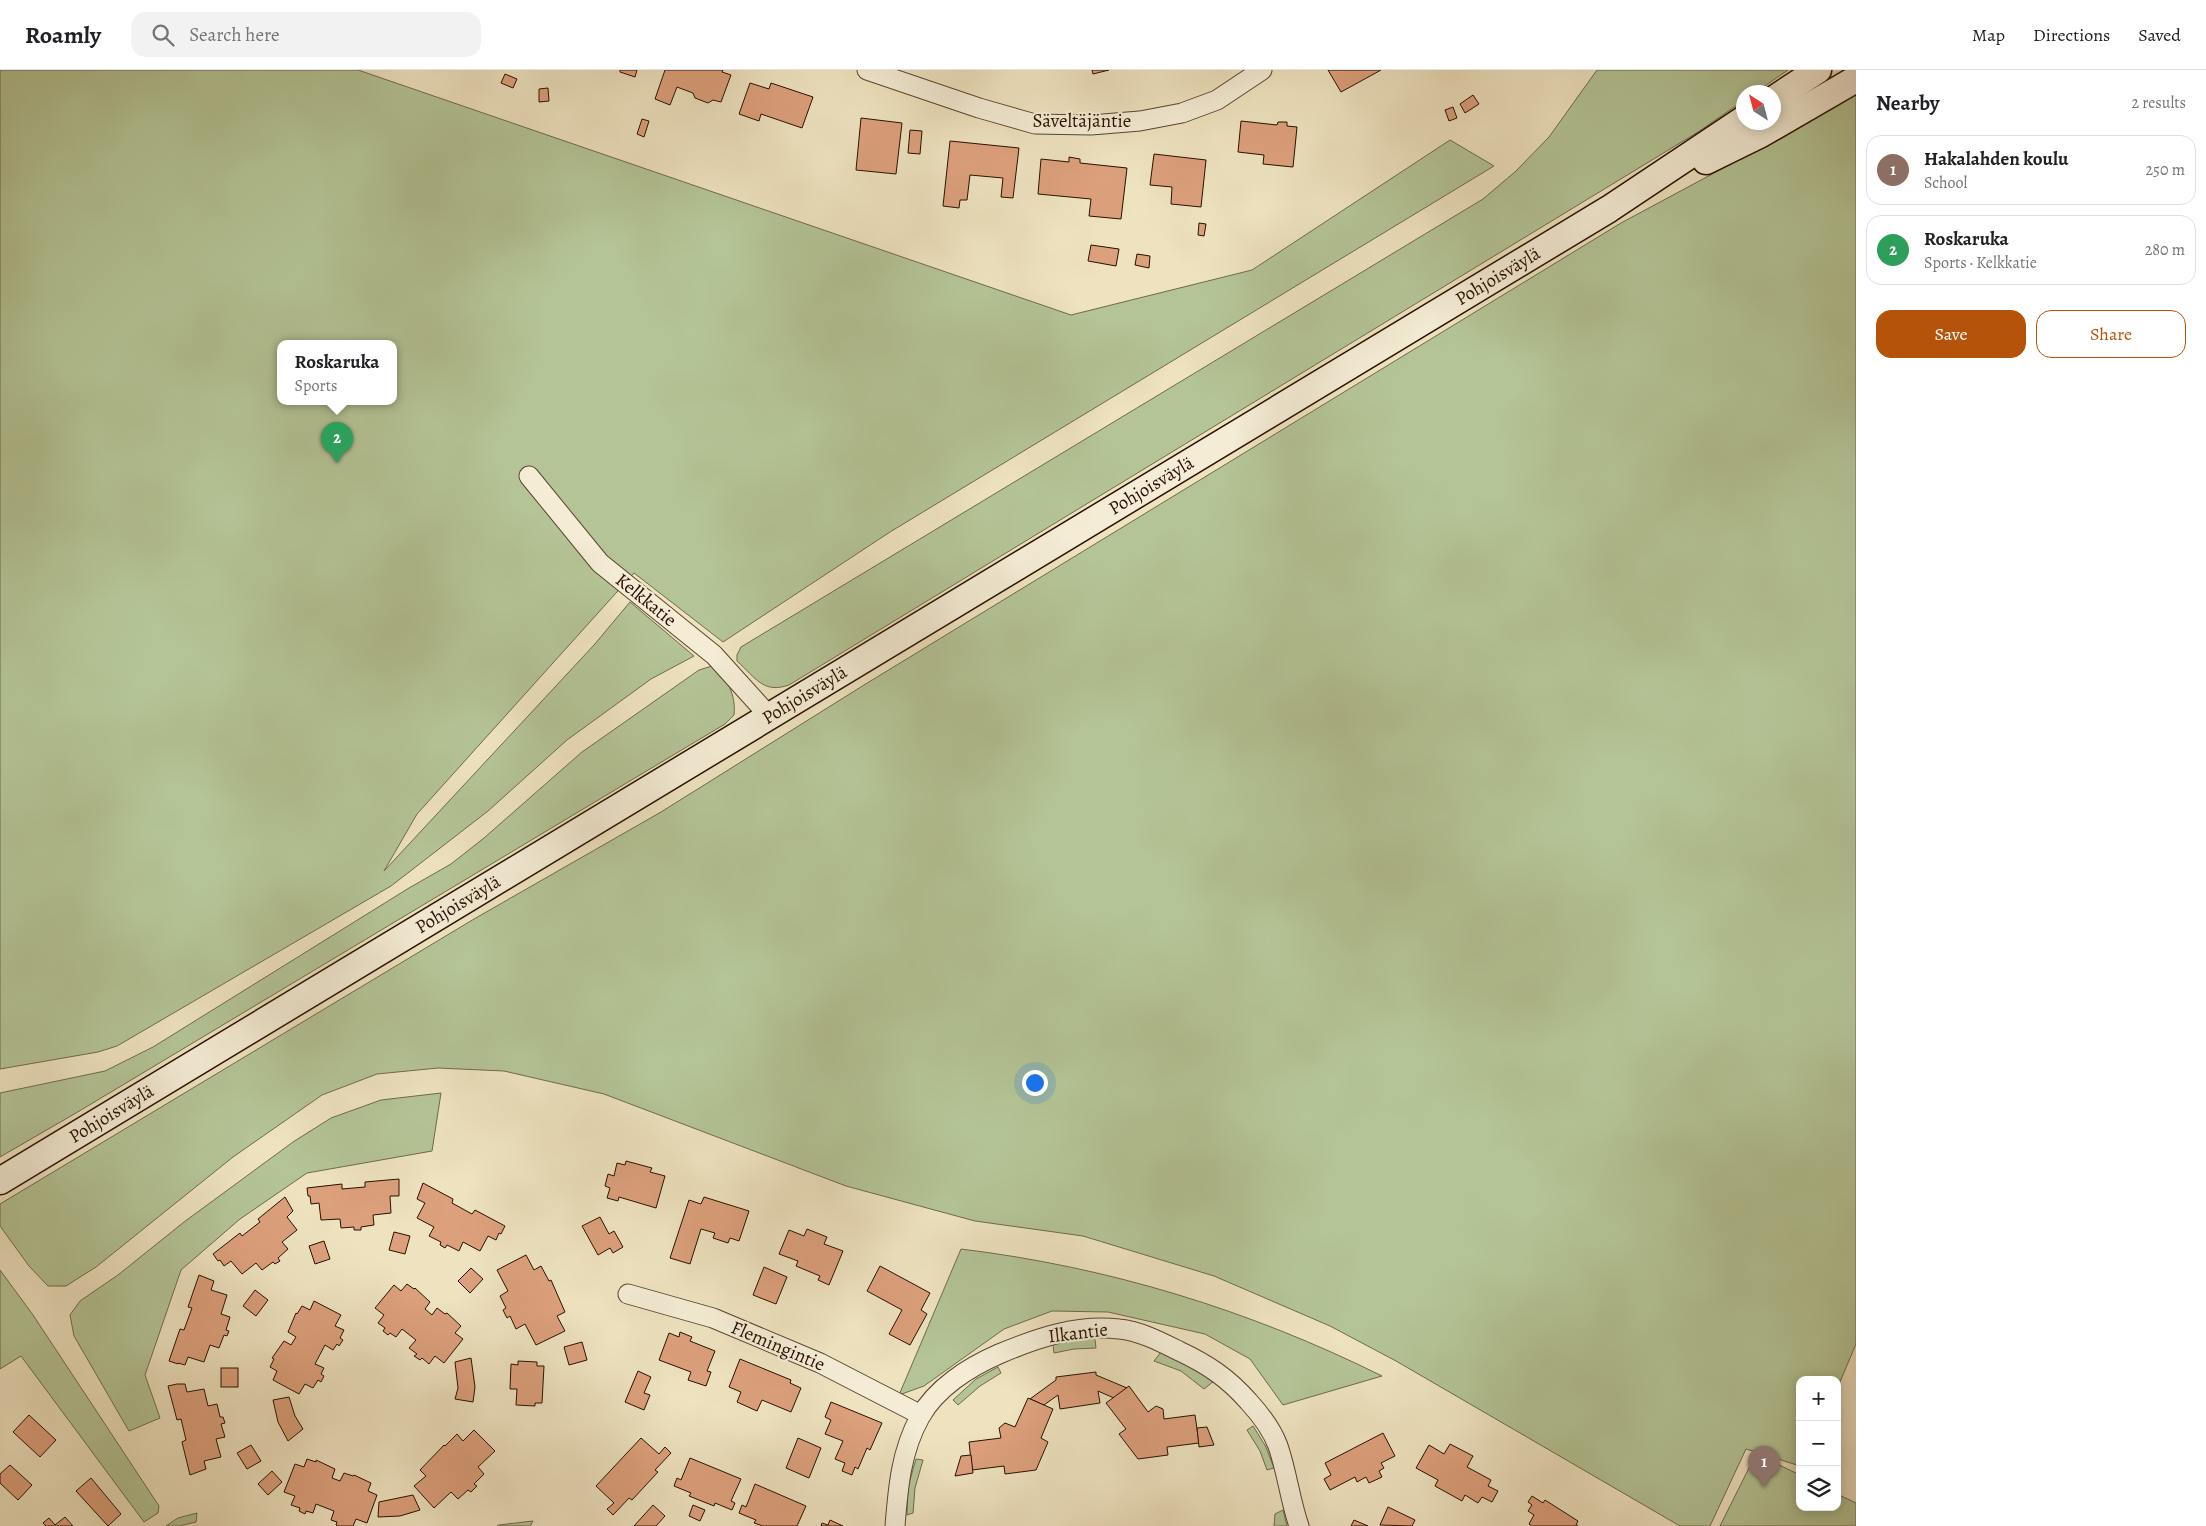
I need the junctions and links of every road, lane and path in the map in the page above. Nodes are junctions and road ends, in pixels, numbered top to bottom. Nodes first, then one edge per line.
1 (867, 70) edge
2 (1262, 70) edge
3 (1818, 70) edge
4 (1856, 79) edge
5 (1781, 95) edge
6 (1736, 124) edge
7 (1609, 209) junction
8 (529, 476) dead end
9 (770, 717) junction
10 (0, 1181) edge
11 (628, 1294) dead end
12 (921, 1415) junction
13 (895, 1526) edge
14 (1299, 1526) edge

1 - 2 street, Säveltäjäntie
3 - 5 main road
4 - 7 main road, Pohjoisväylä
6 - 7 main road, Pohjoisväylä
7 - 9 main road, Pohjoisväylä
8 - 9 street, Kelkkatie
9 - 10 main road, Pohjoisväylä
11 - 12 street, Flemingintie
12 - 13 street, Ilkantie
12 - 14 street, Ilkantie

